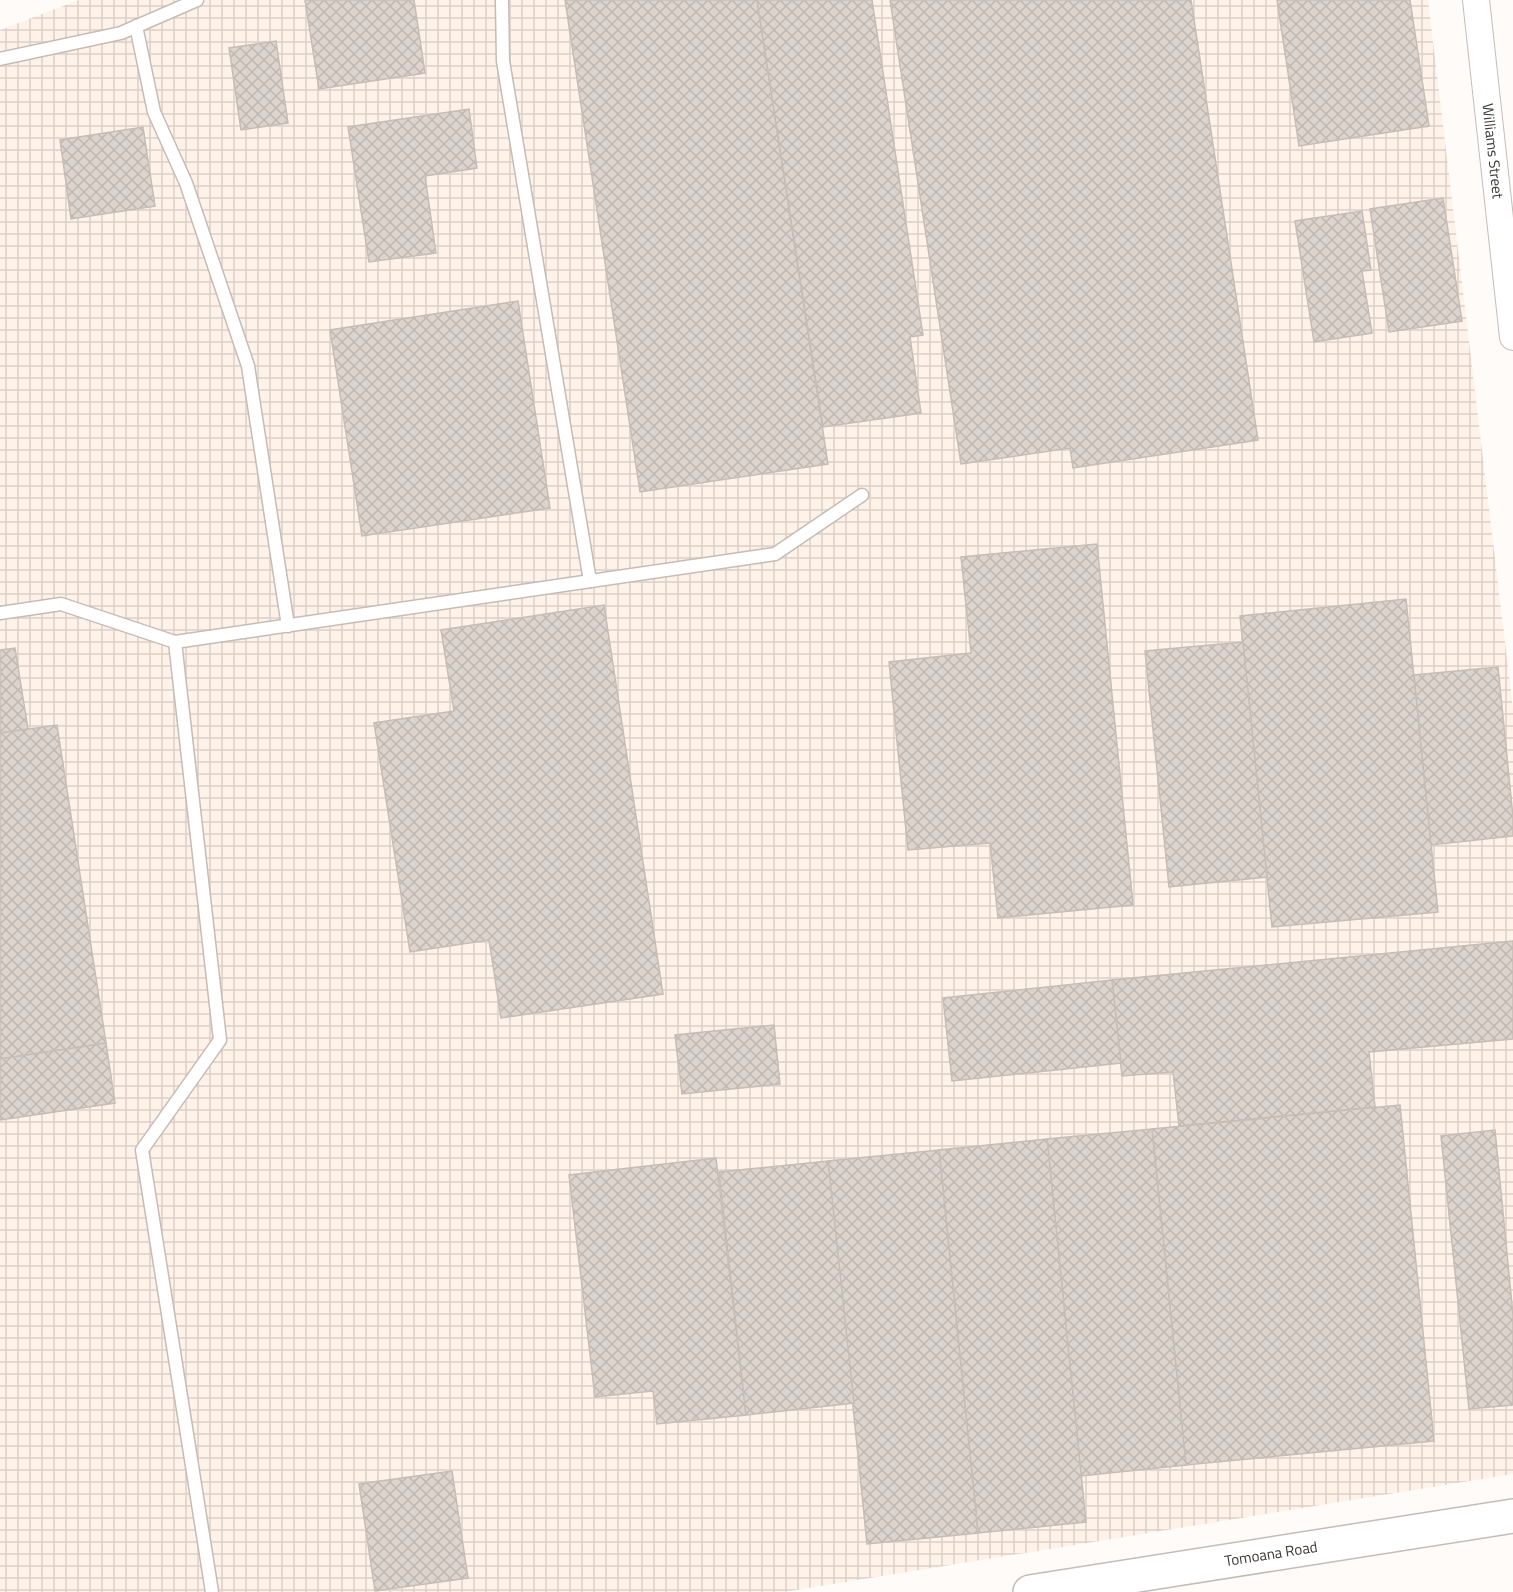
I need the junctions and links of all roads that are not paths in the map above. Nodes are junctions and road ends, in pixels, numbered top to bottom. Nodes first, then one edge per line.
1 (197, 0) edge
2 (502, 0) edge
3 (1476, 0) edge
4 (136, 26) junction
5 (0, 59) edge
6 (1513, 337) edge
7 (862, 495) dead end
8 (590, 581) junction
9 (0, 613) edge
10 (288, 626) junction
11 (175, 642) junction
12 (1513, 1516) edge
13 (212, 1592) edge
14 (1030, 1592) edge

1 - 4 lane
2 - 8 lane
3 - 6 street, Williams Street
4 - 5 lane
4 - 10 lane
7 - 8 lane
8 - 10 lane
9 - 11 lane
10 - 11 lane
11 - 13 lane
12 - 14 street, Tomoana Road

